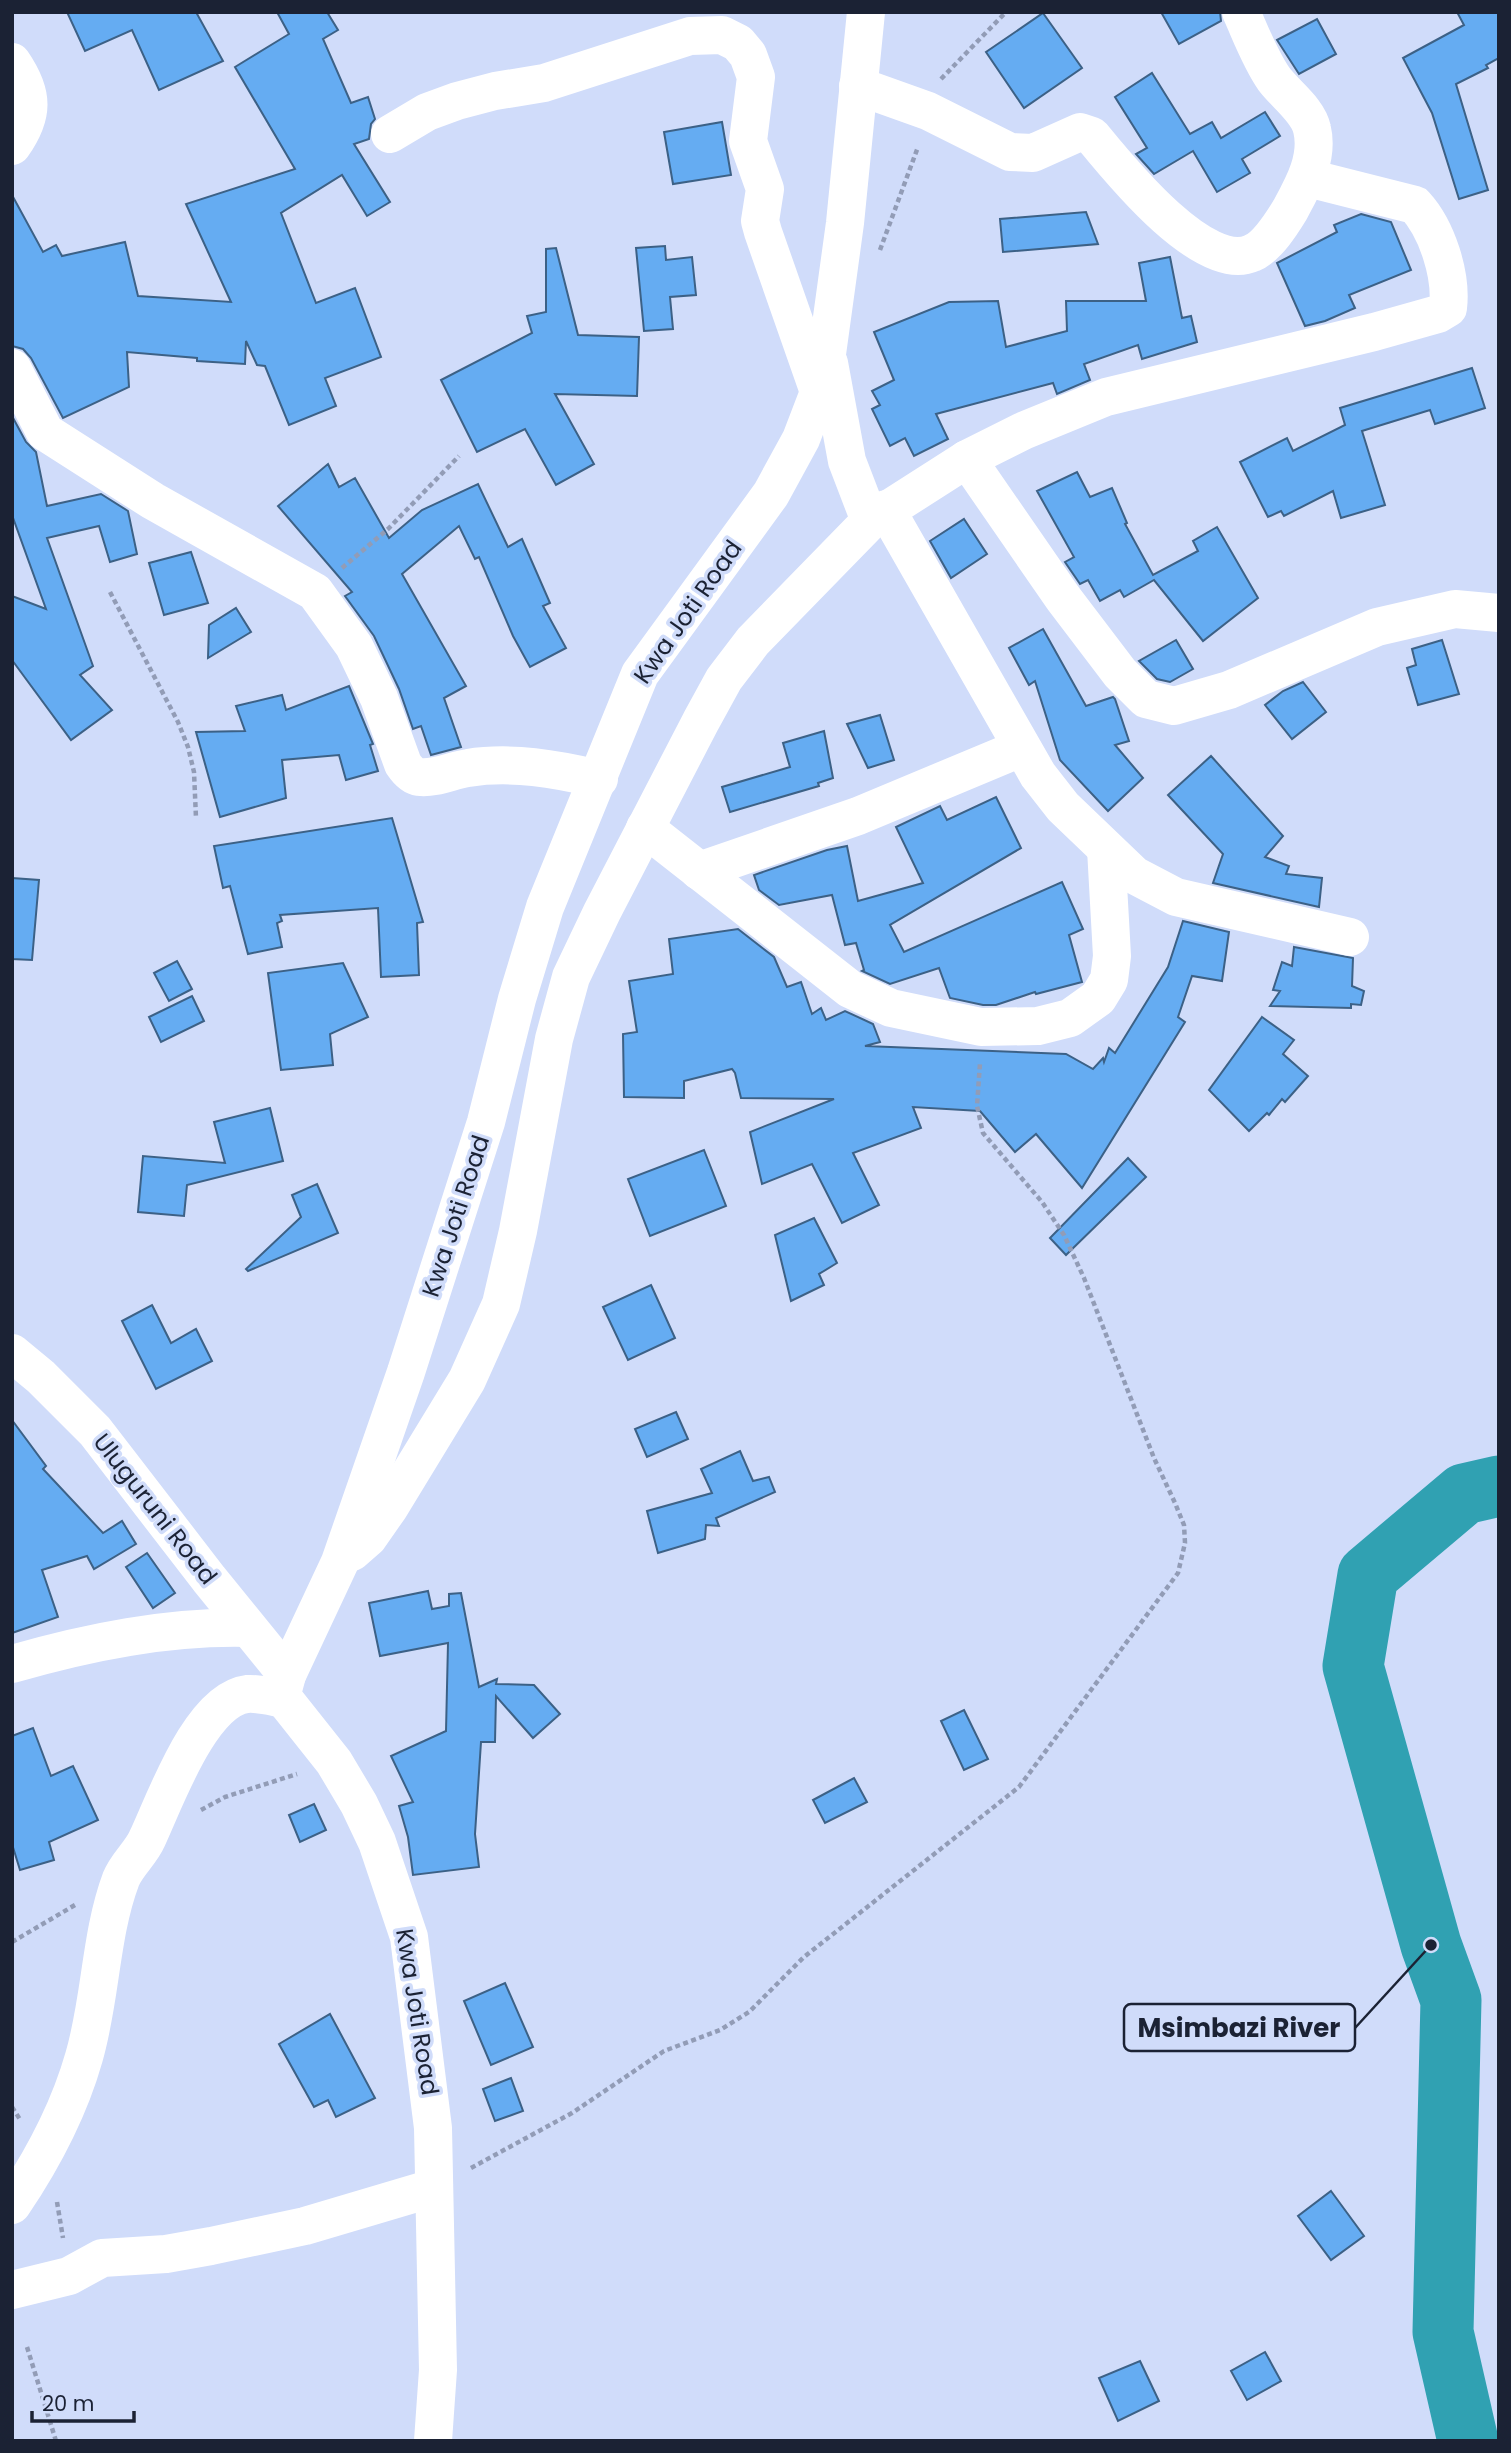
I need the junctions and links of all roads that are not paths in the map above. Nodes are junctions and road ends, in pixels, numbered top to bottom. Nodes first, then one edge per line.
1 (866, 12) edge
2 (1241, 12) edge
3 (12, 62) edge
4 (858, 86) junction
5 (390, 134) dead end
6 (12, 146) edge
7 (1308, 178) junction
8 (827, 355) junction
9 (12, 368) edge
10 (819, 392) junction
11 (967, 459) junction
12 (878, 515) junction
13 (1499, 613) edge
14 (1021, 748) junction
15 (599, 779) junction
16 (645, 828) junction
17 (1106, 849) junction
18 (699, 871) junction
19 (1350, 937) dead end
20 (12, 1353) edge
21 (340, 1562) junction
22 (248, 1628) junction
23 (12, 1664) edge
24 (286, 1687) junction
25 (433, 2188) junction
26 (12, 2205) edge
27 (12, 2290) edge
28 (433, 2441) edge

1 - 4 street, Kwa Joti Road
2 - 7 street
3 - 6 street
4 - 7 street
4 - 8 street, Kwa Joti Road
5 - 10 street
7 - 11 street
8 - 10 street, Kwa Joti Road
8 - 12 street
9 - 15 street
10 - 15 street, Kwa Joti Road
11 - 12 street
11 - 13 street
12 - 14 street
12 - 16 street
14 - 17 street
14 - 18 street
15 - 21 street, Kwa Joti Road
16 - 18 street
16 - 21 street
17 - 18 street
17 - 19 street
20 - 22 street, Uluguruni Road
21 - 24 street, Kwa Joti Road
22 - 23 street
22 - 24 street, Uluguruni Road
24 - 25 street, Kwa Joti Road
24 - 26 street
25 - 27 street
25 - 28 street, Kwa Joti Road

